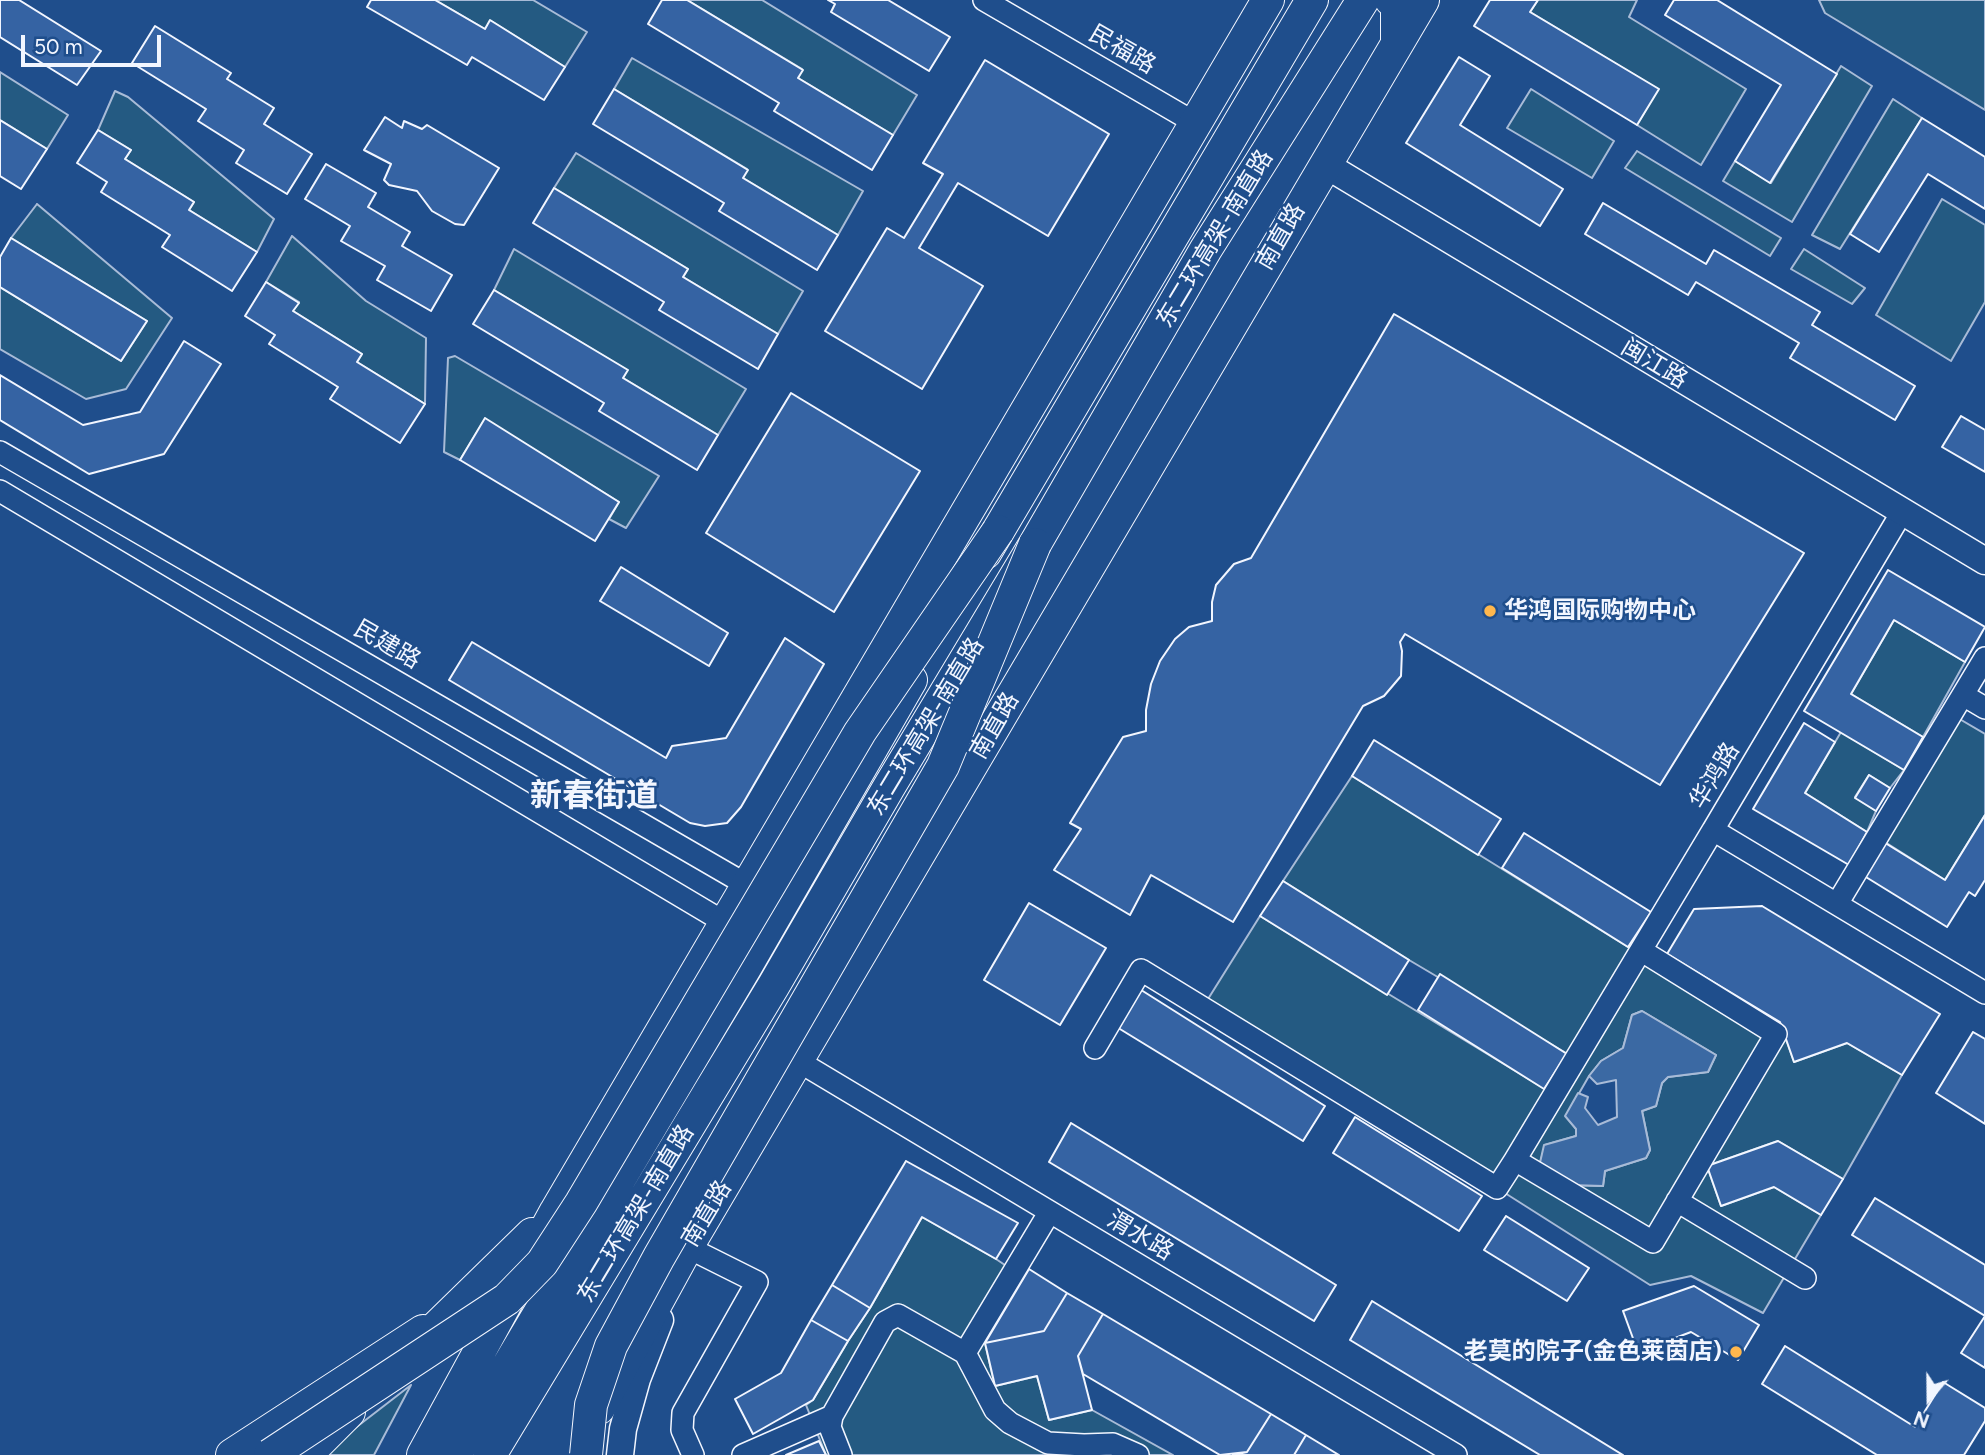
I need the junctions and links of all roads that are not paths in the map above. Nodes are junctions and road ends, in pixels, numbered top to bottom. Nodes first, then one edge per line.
1 (984, 0) edge
2 (1268, 0) edge
3 (1312, 0) edge
4 (1363, 0) edge
5 (1391, 0) edge
6 (1423, 0) edge
7 (1397, 43) junction
8 (1197, 124) junction
9 (1328, 158) junction
10 (0, 452) edge
11 (0, 491) edge
12 (1902, 512) junction
13 (998, 531) junction
14 (1035, 544) junction
15 (1985, 544) edge
16 (1985, 561) edge
17 (1985, 657) edge
18 (1963, 695) junction
19 (1985, 708) edge
20 (1713, 830) junction
21 (747, 885) junction
22 (1837, 904) junction
23 (724, 922) junction
24 (1642, 951) junction
25 (1985, 993) edge
26 (1095, 1048) dead end
27 (798, 1061) junction
28 (1515, 1160) junction
29 (1677, 1201) junction
30 (556, 1211) junction
31 (1049, 1213) junction
32 (687, 1247) junction
33 (1805, 1278) dead end
34 (454, 1311) junction
35 (965, 1353) junction
36 (832, 1416) junction
37 (232, 1455) edge
38 (270, 1455) edge
39 (306, 1455) edge
40 (422, 1455) edge
41 (455, 1455) edge
42 (491, 1455) edge
43 (573, 1455) edge
44 (586, 1455) edge
45 (620, 1455) edge
46 (693, 1455) edge
47 (743, 1455) edge
48 (841, 1455) edge
49 (1138, 1455) edge
50 (1456, 1455) edge

1 - 8 street, 民福路
2 - 8 highway
3 - 13 highway, 东二环高架-南直路
4 - 14 highway, 东二环高架-南直路
5 - 7 highway
6 - 7 highway, 南直路
7 - 9 highway, 南直路
8 - 21 highway
9 - 12 main road, 闽江路
9 - 15 main road, 闽江路
9 - 27 highway, 南直路
10 - 21 street, 民建路
11 - 23 street
12 - 16 main road, 闽江路
12 - 20 street, 华鸿路
13 - 38 highway, bridge
13 - 41 highway, 东二环高架-南直路, bridge
14 - 42 highway, 东二环高架-南直路, bridge
14 - 44 highway, bridge
17 - 18 street
18 - 19 street
18 - 22 street
20 - 22 street, 华鸿路
20 - 24 street
21 - 23 highway
22 - 25 street, 华鸿路
23 - 30 highway
24 - 28 street
24 - 29 street
26 - 28 street
27 - 31 street, 渭水路
27 - 32 highway, 南直路
28 - 29 street
29 - 33 street
30 - 34 highway
30 - 40 highway
31 - 35 street
31 - 50 street, 渭水路
32 - 43 highway, 南直路
32 - 45 main road
32 - 46 street
34 - 37 highway
34 - 39 highway
35 - 36 street
35 - 49 street
36 - 47 street
36 - 48 street

